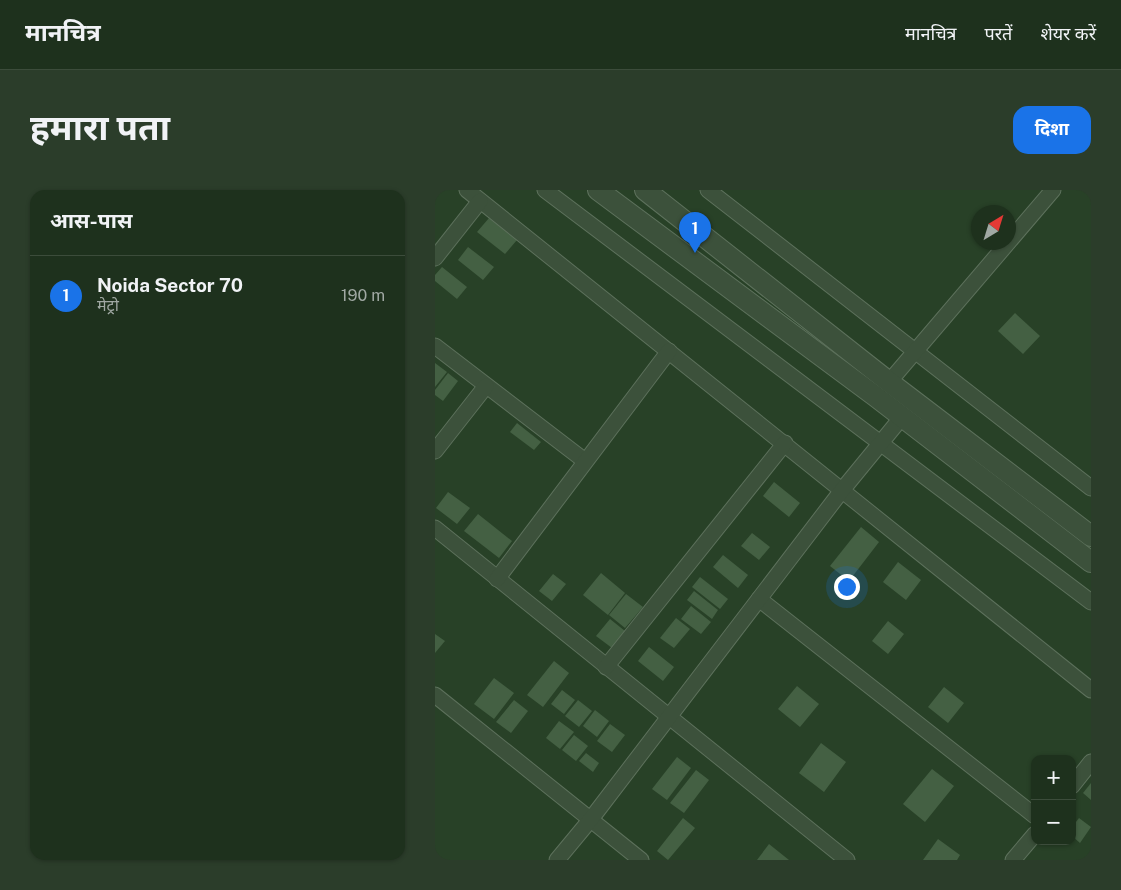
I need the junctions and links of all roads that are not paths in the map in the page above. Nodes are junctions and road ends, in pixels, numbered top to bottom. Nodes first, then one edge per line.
1 (467, 190) edge
2 (545, 190) edge
3 (598, 190) edge
4 (643, 190) edge
5 (708, 190) edge
6 (1053, 190) edge
7 (480, 200) junction
8 (627, 212) junction
9 (435, 258) edge
10 (435, 346) edge
11 (669, 351) junction
12 (917, 352) junction
13 (889, 382) junction
14 (486, 386) junction
15 (902, 417) junction
16 (880, 442) junction
17 (785, 443) junction
18 (435, 451) edge
19 (585, 461) junction
20 (1091, 488) edge
21 (843, 489) junction
22 (435, 528) edge
23 (1091, 536) edge
24 (1091, 562) edge
25 (497, 579) junction
26 (759, 599) junction
27 (1091, 602) edge
28 (606, 667) junction
29 (1091, 690) edge
30 (435, 695) edge
31 (667, 717) junction
32 (1091, 762) edge
33 (1076, 781) edge
34 (1031, 813) edge
35 (591, 819) junction
36 (1031, 839) edge
37 (557, 860) edge
38 (641, 860) edge
39 (847, 860) edge
40 (1013, 860) edge

1 - 7 street
2 - 16 street
3 - 8 street
4 - 8 street
4 - 13 street
5 - 12 street
6 - 12 street
7 - 9 street
7 - 11 street
8 - 15 street
10 - 14 street
11 - 17 street
11 - 19 street
12 - 13 street
12 - 20 street
13 - 23 street
14 - 18 street
14 - 19 street
15 - 16 street
15 - 24 street
16 - 21 street
16 - 27 street
17 - 21 street
17 - 28 street
19 - 25 street
21 - 26 street
21 - 29 street
22 - 25 street
25 - 28 street
26 - 31 street
26 - 34 street
28 - 31 street
30 - 35 street
31 - 35 street
31 - 39 street
32 - 33 street
35 - 37 street
35 - 38 street
36 - 40 street

